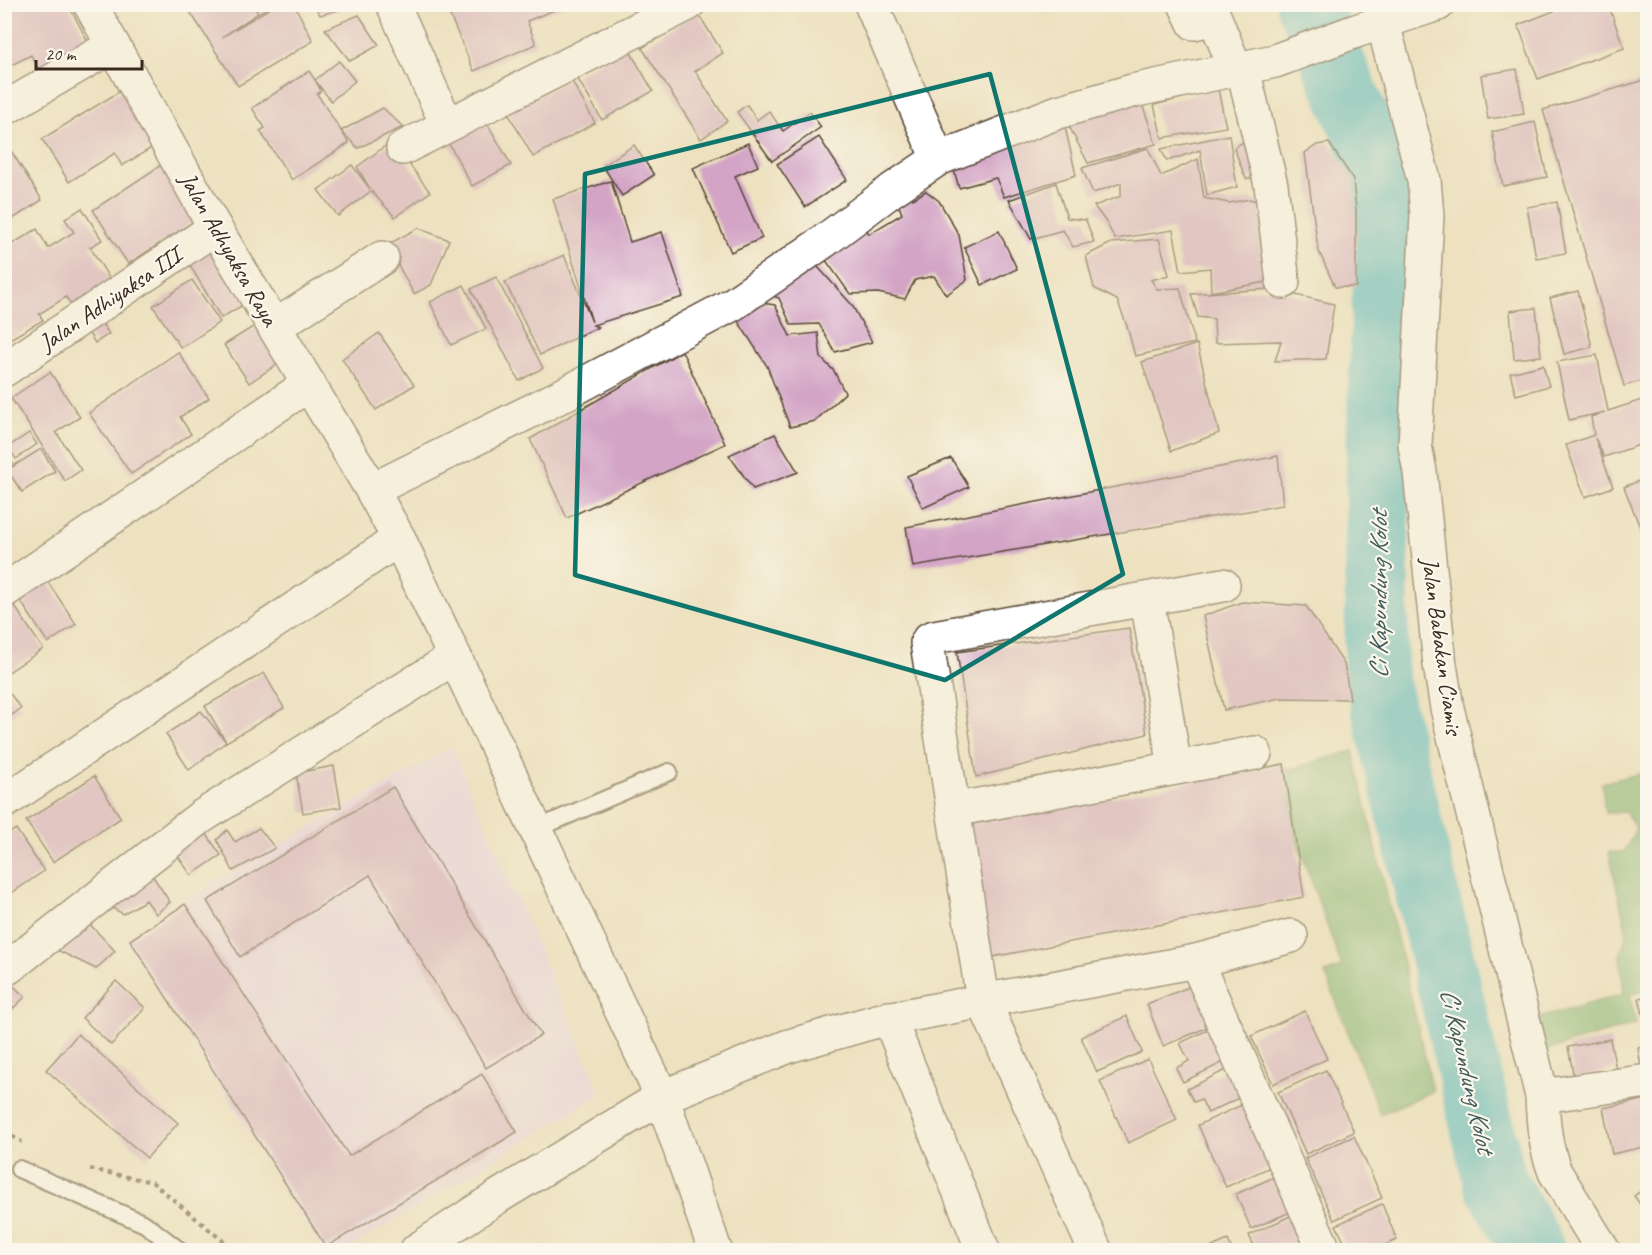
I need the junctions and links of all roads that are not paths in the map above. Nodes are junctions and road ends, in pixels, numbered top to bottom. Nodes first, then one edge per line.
1 (90, 4) edge
2 (393, 4) edge
3 (688, 4) edge
4 (871, 4) edge
5 (1185, 4) edge
6 (1437, 4) edge
7 (1370, 27) junction
8 (112, 45) junction
9 (1239, 69) junction
10 (4, 109) edge
11 (447, 125) junction
12 (403, 148) dead end
13 (938, 159) junction
14 (215, 228) junction
15 (382, 258) dead end
16 (1283, 282) dead end
17 (274, 327) junction
18 (4, 370) edge
19 (309, 384) junction
20 (372, 490) junction
21 (399, 539) junction
22 (1223, 585) dead end
23 (4, 591) edge
24 (1147, 599) junction
25 (455, 657) junction
26 (1255, 753) dead end
27 (1175, 768) junction
28 (669, 772) dead end
29 (4, 802) edge
30 (953, 810) junction
31 (536, 829) junction
32 (1291, 936) dead end
33 (1196, 961) junction
34 (9, 967) dead end
35 (983, 1000) junction
36 (889, 1018) junction
37 (1647, 1081) edge
38 (662, 1096) junction
39 (1542, 1096) junction
40 (19, 1169) dead end
41 (179, 1251) edge
42 (417, 1251) edge
43 (715, 1251) edge
44 (983, 1251) edge
45 (1095, 1251) edge
46 (1324, 1251) edge
47 (1603, 1251) edge

1 - 8 street, Jalan Adhyaksa Raya
2 - 11 street
3 - 11 street
4 - 13 street
5 - 9 street
6 - 7 street
7 - 9 street
7 - 39 street, Jalan Babakan Ciamis
8 - 10 street
8 - 14 street, Jalan Adhyaksa Raya
9 - 13 street
9 - 16 street
11 - 12 street
13 - 20 street
14 - 17 street, Jalan Adhyaksa Raya
14 - 18 street, Jalan Adhiyaksa III
15 - 17 street
17 - 19 street, Jalan Adhyaksa Raya
19 - 20 street, Jalan Adhyaksa Raya
19 - 23 street
20 - 21 street, Jalan Adhyaksa Raya
21 - 25 street, Jalan Adhyaksa Raya
21 - 29 street
22 - 24 street
24 - 27 street
24 - 30 street
25 - 31 street, Jalan Adhyaksa Raya
25 - 34 street
26 - 27 street
27 - 30 street
28 - 31 lane
30 - 35 street
31 - 38 street, Jalan Adhyaksa Raya
32 - 33 street
33 - 35 street
33 - 46 street
35 - 36 street
35 - 45 street
36 - 38 street
36 - 44 street
37 - 39 street
38 - 42 street
38 - 43 street, Jalan Adhyaksa Raya
39 - 47 street, Jalan Babakan Ciamis
40 - 41 lane

